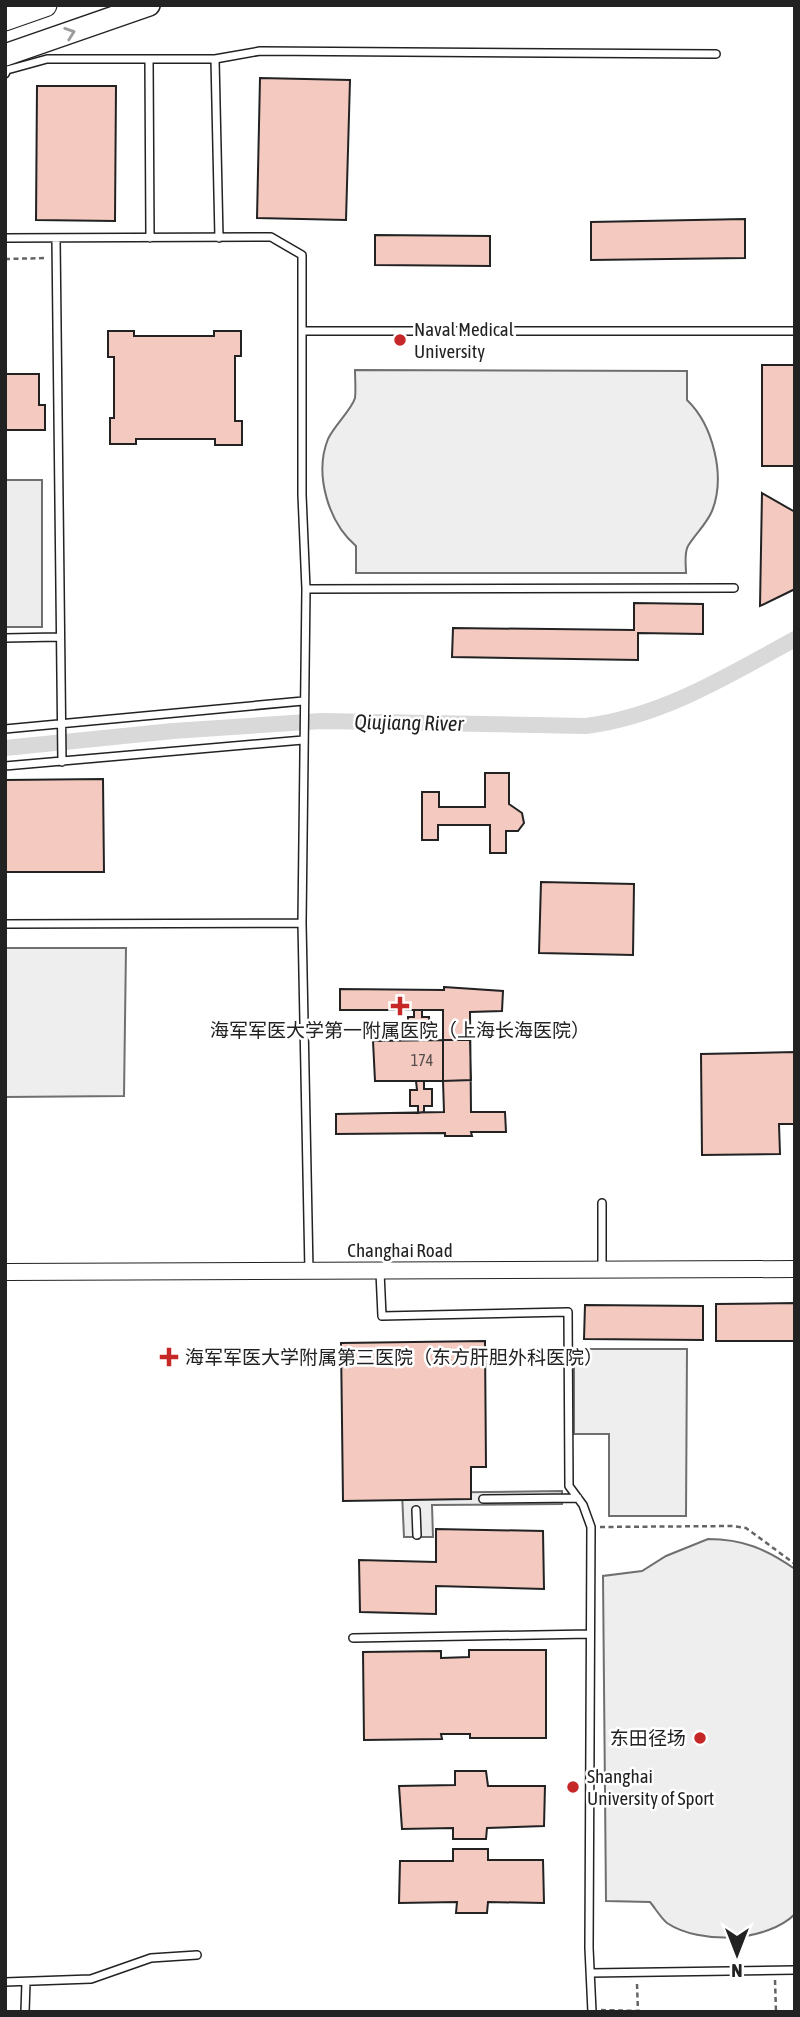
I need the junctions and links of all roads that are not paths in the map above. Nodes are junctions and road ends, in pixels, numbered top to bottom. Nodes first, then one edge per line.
1 (45, 5) edge
2 (149, 5) edge
3 (5, 19) edge
4 (716, 54) dead end
5 (5, 55) edge
6 (149, 59) junction
7 (215, 59) junction
8 (5, 74) edge
9 (5, 238) edge
10 (150, 238) junction
11 (219, 238) junction
12 (56, 239) junction
13 (302, 331) junction
14 (795, 331) edge
15 (734, 588) dead end
16 (306, 589) junction
17 (59, 637) junction
18 (5, 638) edge
19 (303, 705) junction
20 (60, 723) junction
21 (5, 729) edge
22 (303, 737) junction
23 (62, 762) junction
24 (5, 766) edge
25 (5, 923) edge
26 (302, 923) junction
27 (601, 1203) dead end
28 (602, 1269) junction
29 (795, 1269) edge
30 (309, 1271) junction
31 (380, 1271) junction
32 (5, 1272) edge
33 (578, 1498) junction
34 (483, 1499) dead end
35 (416, 1510) dead end
36 (417, 1535) dead end
37 (590, 1634) junction
38 (353, 1638) dead end
39 (197, 1955) dead end
40 (795, 1970) edge
41 (592, 1973) junction
42 (5, 1982) edge
43 (26, 1982) junction
44 (592, 2011) edge
45 (25, 2012) edge

1 - 3 highway
5 -> 2 main road
4 - 7 lane
6 - 7 lane
6 - 8 lane
6 - 10 lane
7 - 11 lane
9 - 12 lane
10 - 11 lane
10 - 12 lane
11 - 13 lane
12 - 17 lane
13 - 14 lane
13 - 16 lane
15 - 16 lane
16 - 19 lane
17 - 18 lane
17 - 20 lane
19 - 20 lane
19 - 22 lane
20 - 21 lane
20 - 23 lane
22 - 23 lane
22 - 26 lane
23 - 24 lane
25 - 26 lane
26 - 30 lane
27 - 28 lane
28 - 29 street, Changhai Road
28 - 31 street, Changhai Road
30 - 31 street, Changhai Road
30 - 32 street, Changhai Road
31 - 33 lane
33 - 34 lane
33 - 37 lane
35 - 36 lane
37 - 38 lane
37 - 41 lane
39 - 43 lane
40 - 41 lane
41 - 44 lane
42 - 43 lane
43 - 45 lane

